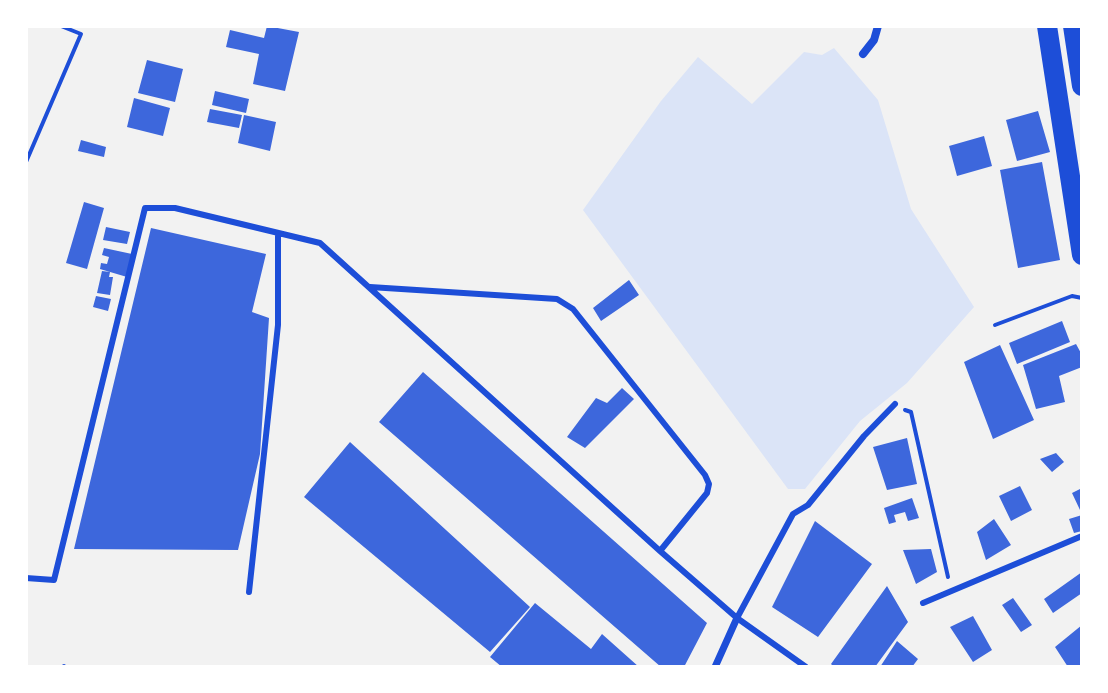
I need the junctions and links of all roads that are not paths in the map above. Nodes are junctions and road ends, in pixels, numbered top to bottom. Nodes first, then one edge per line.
1 (878, 26) edge
2 (1047, 26) edge
3 (1073, 26) edge
4 (863, 54) dead end
5 (1080, 56) edge
6 (1082, 86) edge
7 (278, 234) junction
8 (1082, 255) edge
9 (370, 287) junction
10 (895, 404) road end
11 (1082, 536) edge
12 (660, 551) junction
13 (26, 578) edge
14 (249, 592) dead end
15 (923, 603) dead end
16 (737, 618) junction
17 (715, 667) edge
18 (806, 667) edge

1 - 4 street
2 - 8 main road
3 - 5 main road
5 - 6 main road
7 - 9 lane
7 - 13 lane
7 - 14 lane
9 - 12 lane
9 - 12 lane
10 - 16 lane
11 - 15 lane
12 - 16 lane
16 - 17 street
16 - 18 lane

